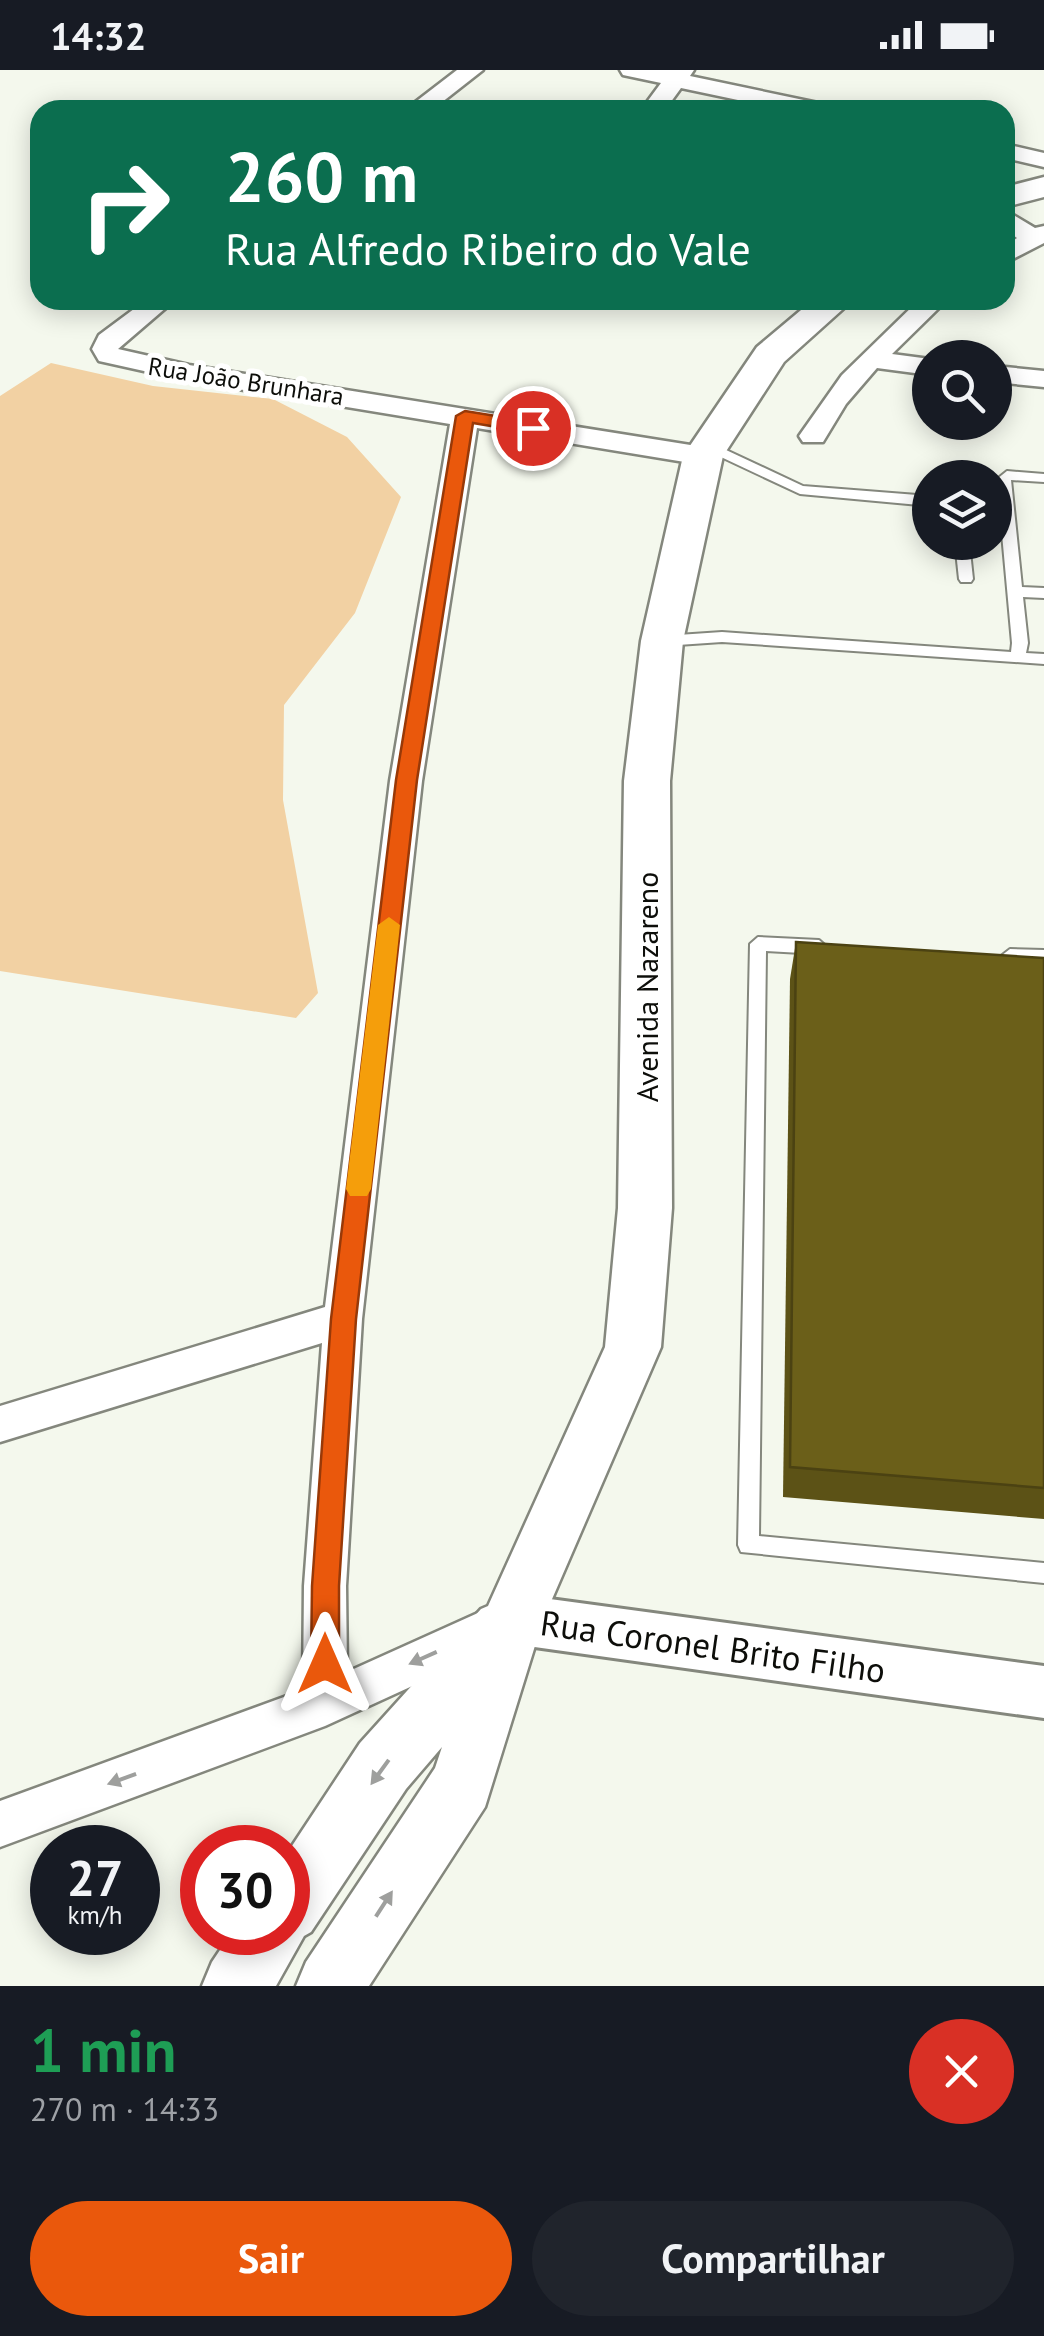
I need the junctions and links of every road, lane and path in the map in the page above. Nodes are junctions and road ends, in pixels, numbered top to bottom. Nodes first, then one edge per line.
1 (472, 70) edge
2 (630, 70) edge
3 (680, 74) edge
4 (431, 100) edge
5 (660, 100) edge
6 (780, 100) edge
7 (1015, 153) edge
8 (1044, 160) edge
9 (1044, 187) edge
10 (1015, 194) edge
11 (1015, 220) edge
12 (1041, 226) edge
13 (1015, 248) edge
14 (149, 310) edge
15 (822, 310) edge
16 (924, 310) edge
17 (873, 360) junction
18 (912, 365) edge
19 (1012, 376) edge
20 (1044, 379) edge
21 (465, 416) junction
22 (813, 436) dead end
23 (706, 451) junction
24 (1044, 478) edge
25 (912, 499) edge
26 (964, 560) edge
27 (966, 579) dead end
28 (1015, 592) junction
29 (1044, 593) edge
30 (662, 641) junction
31 (1018, 658) junction
32 (1044, 659) edge
33 (834, 948) edge
34 (987, 954) edge
35 (1044, 957) edge
36 (343, 1319) junction
37 (0, 1424) edge
38 (1044, 1573) edge
39 (513, 1619) junction
40 (1044, 1692) edge
41 (325, 1704) junction
42 (0, 1824) edge
43 (310, 1876) edge
44 (257, 1955) edge
45 (236, 1986) edge
46 (330, 1986) edge

1 - 4 street
2 - 3 street
3 - 5 street
3 - 6 street
7 - 8 street
9 - 10 main road
11 - 12 main road
12 - 13 street
14 - 21 street, Rua João Brunhara
15 - 23 main road, Avenida Nazareno
16 - 17 street
17 - 18 street
17 - 22 street
19 - 20 street
21 - 23 street
21 - 36 street
23 - 25 lane
23 - 30 main road, Avenida Nazareno
24 - 28 lane
26 - 27 lane
28 - 29 lane
28 - 31 lane
30 - 31 lane
30 - 39 main road, Avenida Nazareno
31 - 32 lane
33 - 38 lane
34 - 35 lane
36 - 37 street
36 - 41 street
39 - 40 street, Rua Coronel Brito Filho
39 -> 41 street, Rua Coronel Brito Filho
39 -> 43 main road
46 -> 39 main road
41 -> 42 street, Rua Coronel Brito Filho
44 - 45 main road

